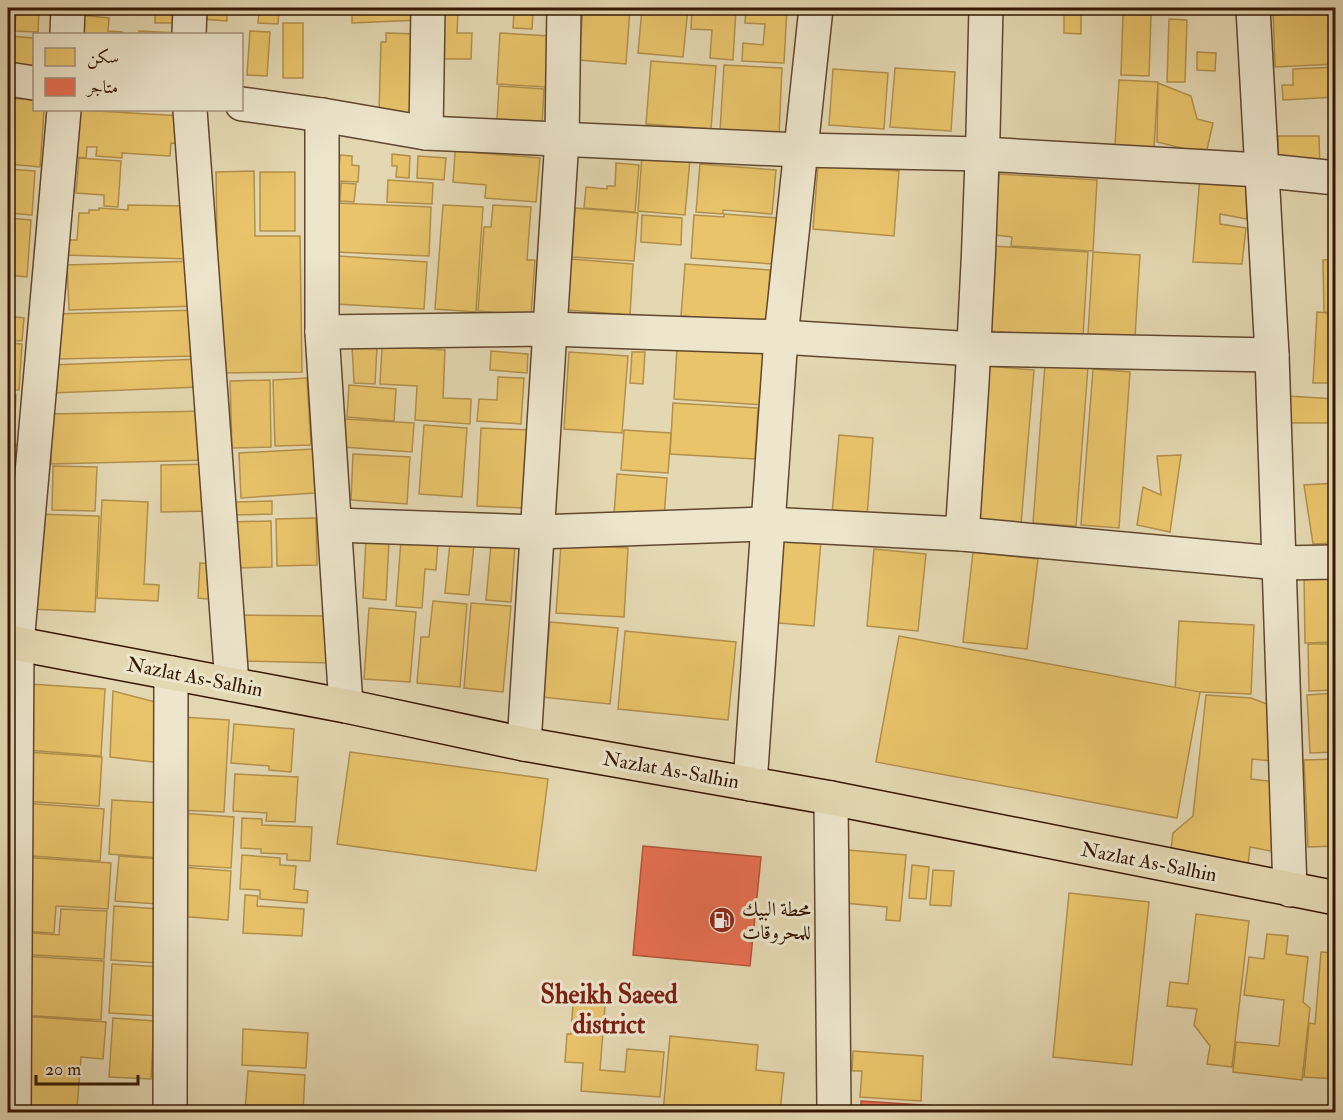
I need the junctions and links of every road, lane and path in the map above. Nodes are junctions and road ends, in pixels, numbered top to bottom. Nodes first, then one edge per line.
1 (68, 8) edge
2 (190, 8) edge
3 (429, 8) edge
4 (564, 8) edge
5 (816, 8) edge
6 (986, 8) edge
7 (1252, 8) edge
8 (67, 33) edge
9 (189, 33) edge
10 (8, 79) edge
11 (33, 83) edge
12 (243, 104) edge
13 (64, 111) edge
14 (190, 111) edge
15 (322, 115) junction
16 (426, 133) junction
17 (562, 138) junction
18 (800, 150) junction
19 (983, 154) junction
20 (1260, 171) junction
21 (1335, 178) edge
22 (550, 329) junction
23 (322, 332) junction
24 (781, 337) junction
25 (975, 349) junction
26 (1272, 355) junction
27 (335, 525) junction
28 (767, 525) junction
29 (537, 532) junction
30 (962, 534) junction
31 (1335, 562) edge
32 (1277, 563) junction
33 (12, 643) edge
34 (171, 673) junction
35 (232, 684) junction
36 (346, 706) junction
37 (524, 744) junction
38 (750, 784) junction
39 (831, 798) junction
40 (1290, 890) junction
41 (1335, 898) edge
42 (14, 1113) edge
43 (170, 1113) edge
44 (834, 1113) edge

1 - 8 street
2 - 9 street
3 - 16 street
4 - 17 street
5 - 18 street
6 - 19 street
7 - 20 street
10 - 11 street
12 - 15 street
13 - 33 street
14 - 35 street
15 - 16 street
15 - 23 street
16 - 17 street
17 - 18 street
17 - 22 street
18 - 19 street
18 - 24 street
19 - 20 street
19 - 25 street
20 - 21 street
20 - 26 street
22 - 23 street
22 - 24 street
22 - 29 street
23 - 27 street
24 - 25 street
24 - 28 street
25 - 26 street
25 - 30 street
26 - 32 street
27 - 29 street
27 - 36 street
28 - 29 street
28 - 30 street
28 - 38 street
29 - 37 street
30 - 32 street
31 - 32 street
32 - 40 street
33 - 34 main road, Nazlat As-Salhin
33 - 42 street
34 - 35 main road, Nazlat As-Salhin
34 - 43 street
35 - 36 main road, Nazlat As-Salhin
36 - 37 main road, Nazlat As-Salhin
37 - 38 main road, Nazlat As-Salhin
38 - 39 main road, Nazlat As-Salhin
39 - 40 main road, Nazlat As-Salhin
39 - 44 street
40 - 41 main road, Nazlat As-Salhin

